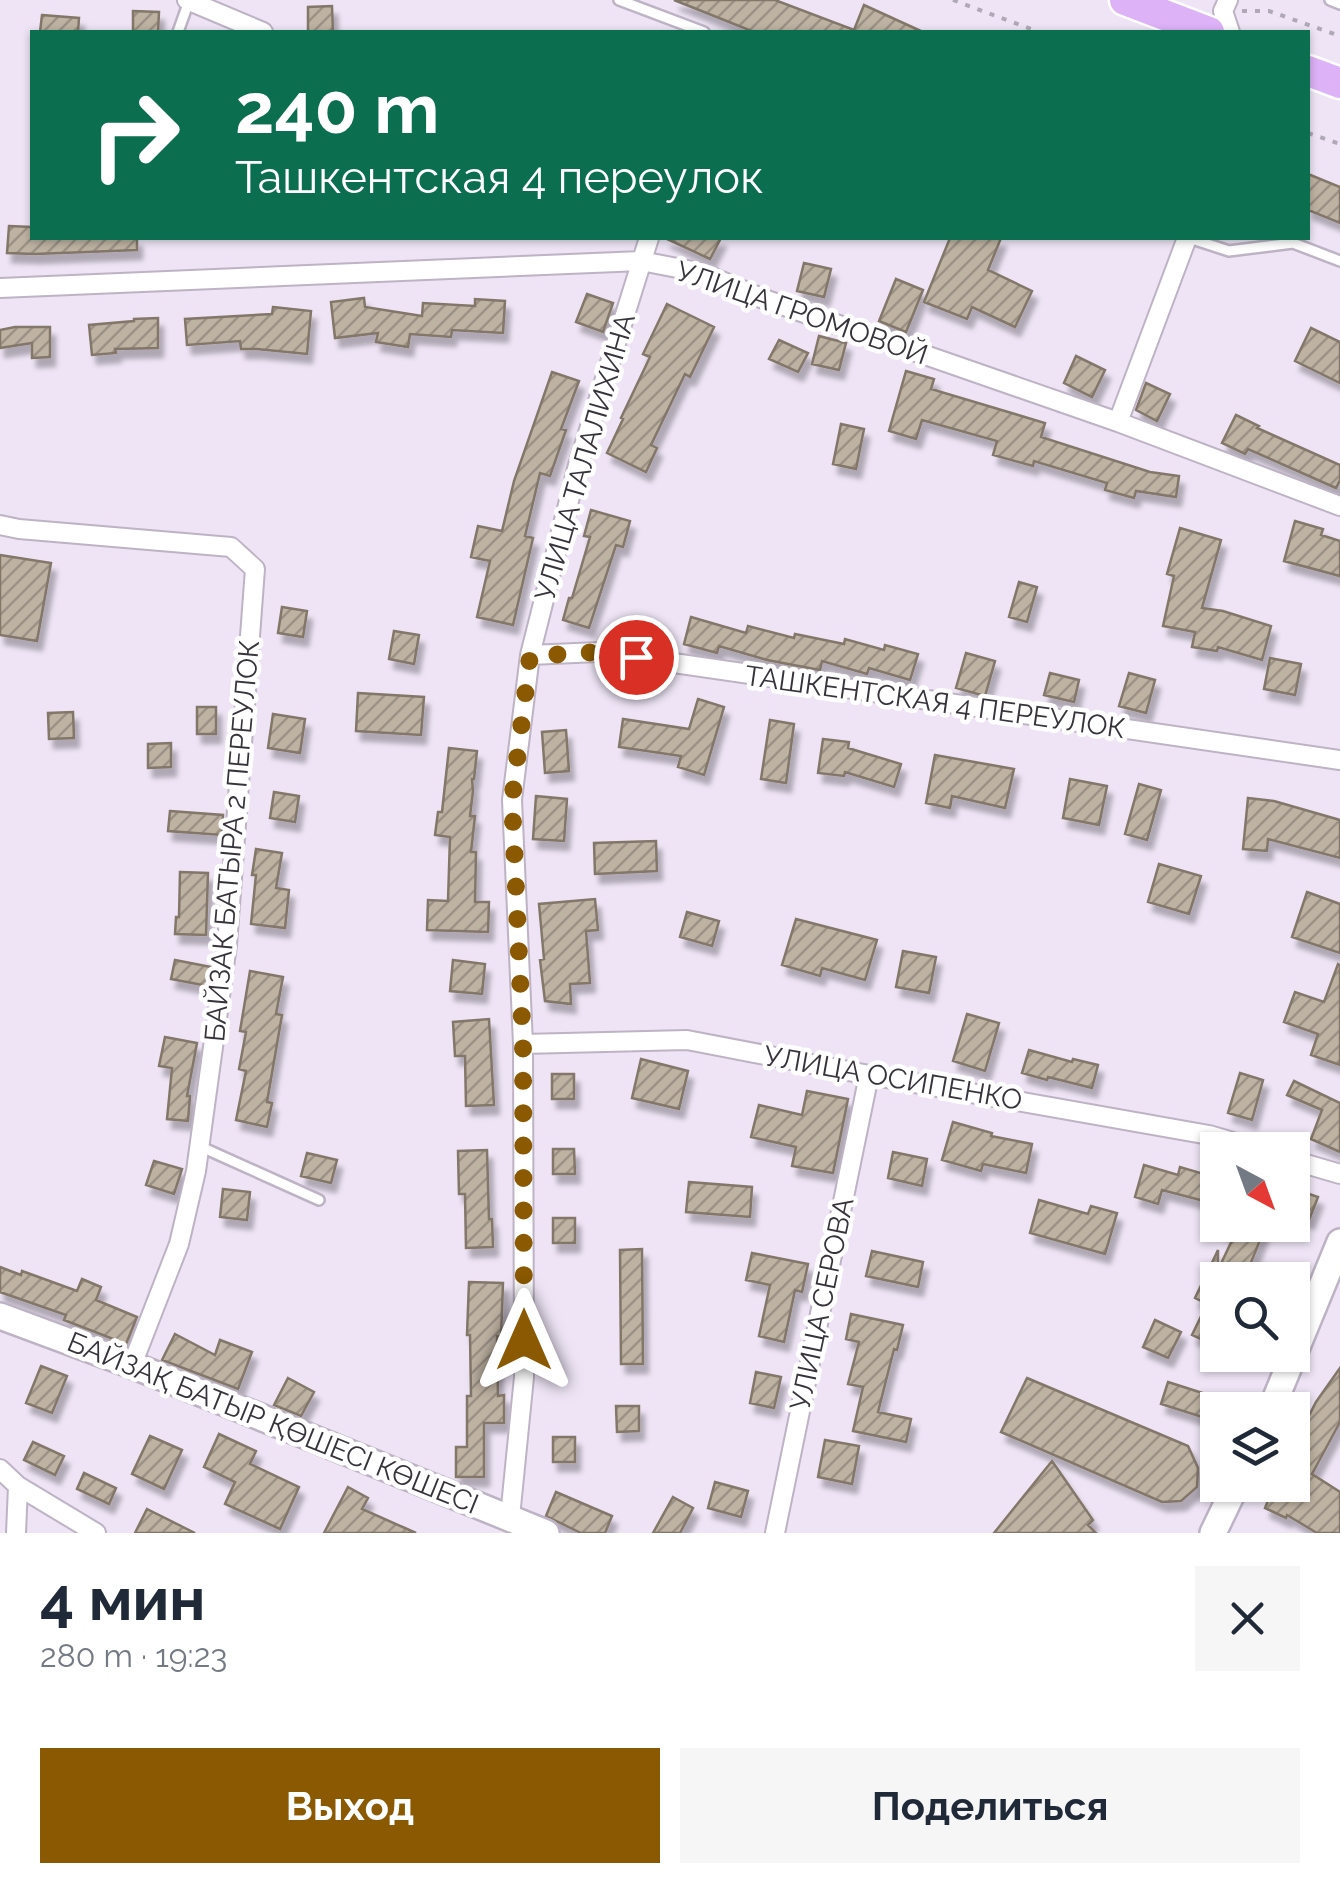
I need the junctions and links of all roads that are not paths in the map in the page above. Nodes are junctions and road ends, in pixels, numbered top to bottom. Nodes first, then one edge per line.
1 (188, 0) edge
2 (619, 0) edge
3 (1124, 0) edge
4 (1330, 0) edge
5 (1340, 4) edge
6 (1220, 15) edge
7 (179, 30) edge
8 (258, 30) edge
9 (699, 30) edge
10 (1310, 71) edge
11 (1340, 83) edge
12 (648, 240) edge
13 (1187, 240) edge
14 (1194, 240) edge
15 (641, 261) junction
16 (1340, 261) edge
17 (0, 288) edge
18 (1118, 422) junction
19 (1340, 506) edge
20 (0, 525) edge
21 (530, 656) junction
22 (1340, 760) edge
23 (523, 1044) junction
24 (869, 1075) junction
25 (1200, 1133) edge
26 (200, 1146) junction
27 (1310, 1165) edge
28 (1340, 1174) edge
29 (320, 1200) dead end
30 (1340, 1242) edge
31 (0, 1316) edge
32 (132, 1365) junction
33 (1278, 1392) edge
34 (0, 1469) edge
35 (18, 1486) junction
36 (1228, 1502) edge
37 (530, 1528) edge
38 (16, 1533) edge
39 (96, 1533) edge
40 (775, 1533) edge
41 (1213, 1533) edge

1 - 7 lane
1 - 8 street
2 - 9 lane
3 - 6 main road
4 - 5 lane
10 - 11 main road
12 - 15 street, УЛИЦА ТАЛАЛИХИНА
13 - 18 street
14 - 16 lane
15 - 17 street, УЛИЦА ГРОМОВОЙ
15 - 18 street, УЛИЦА ГРОМОВОЙ
15 - 21 street, УЛИЦА ТАЛАЛИХИНА
18 - 19 street, УЛИЦА ГРОМОВОЙ
20 - 26 street, БАЙЗАК БАТЫРА 2 ПЕРЕУЛОК
21 - 22 street, ТАШКЕНТСКАЯ 4 ПЕРЕУЛОК
21 - 23 street, УЛИЦА ТАЛАЛИХИНА
23 - 24 street, УЛИЦА ОСИПЕНКО
23 - 37 street, УЛИЦА ТАЛАЛИХИНА
24 - 25 street, УЛИЦА ОСИПЕНКО
24 - 40 street, УЛИЦА СЕРОВА
26 - 29 lane
26 - 32 street, БАЙЗАК БАТЫРА 2 ПЕРЕУЛОК
27 - 28 street
30 - 33 main road
31 - 32 main road, БАЙЗАҚ БАТЫР ҚӨШЕСІ КӨШЕСІ
32 - 37 main road, БАЙЗАҚ БАТЫР ҚӨШЕСІ КӨШЕСІ
34 - 35 street
35 - 38 street
35 - 39 street
36 - 41 main road

